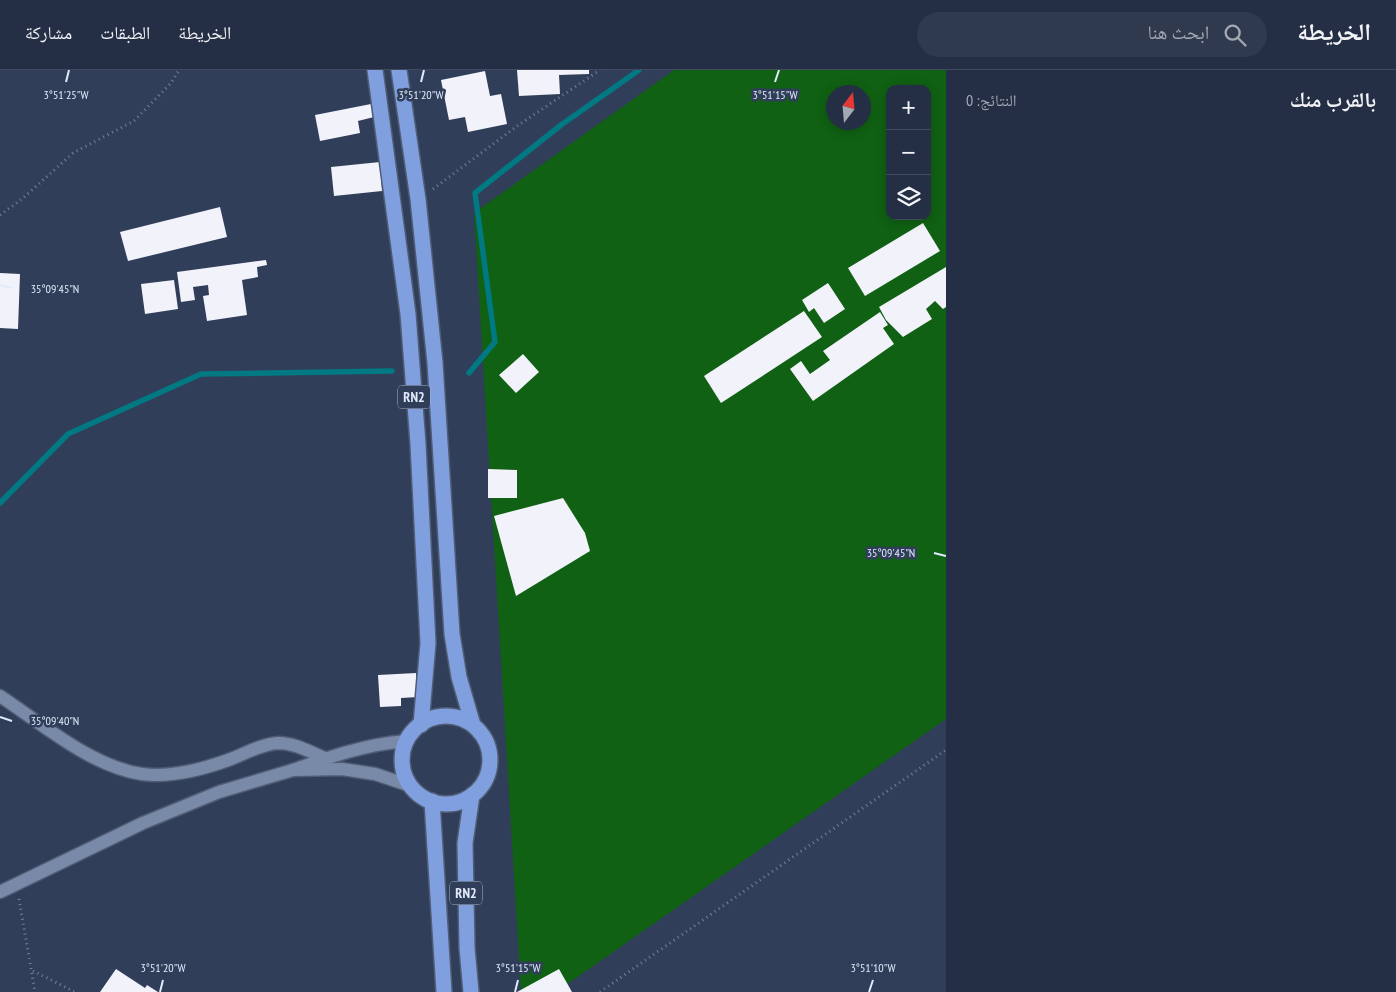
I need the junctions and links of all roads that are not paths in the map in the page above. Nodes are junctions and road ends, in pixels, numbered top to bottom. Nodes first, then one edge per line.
1 (375, 70) edge
2 (399, 70) edge
3 (0, 696) edge
4 (421, 725) junction
5 (473, 725) junction
6 (406, 742) junction
7 (325, 758) junction
8 (293, 770) junction
9 (411, 786) junction
10 (472, 795) junction
11 (432, 801) junction
12 (0, 892) edge
13 (444, 992) edge
14 (471, 992) edge

1 - 4 highway, RN2
2 - 5 highway, RN2
3 - 7 street
4 - 5 highway
4 - 6 highway
5 - 10 highway, RN2
6 - 7 street
6 - 9 highway
7 - 8 street
8 - 9 street
8 - 12 street
9 - 11 highway
10 - 11 highway
10 - 14 highway, RN2
11 - 13 highway, RN2

